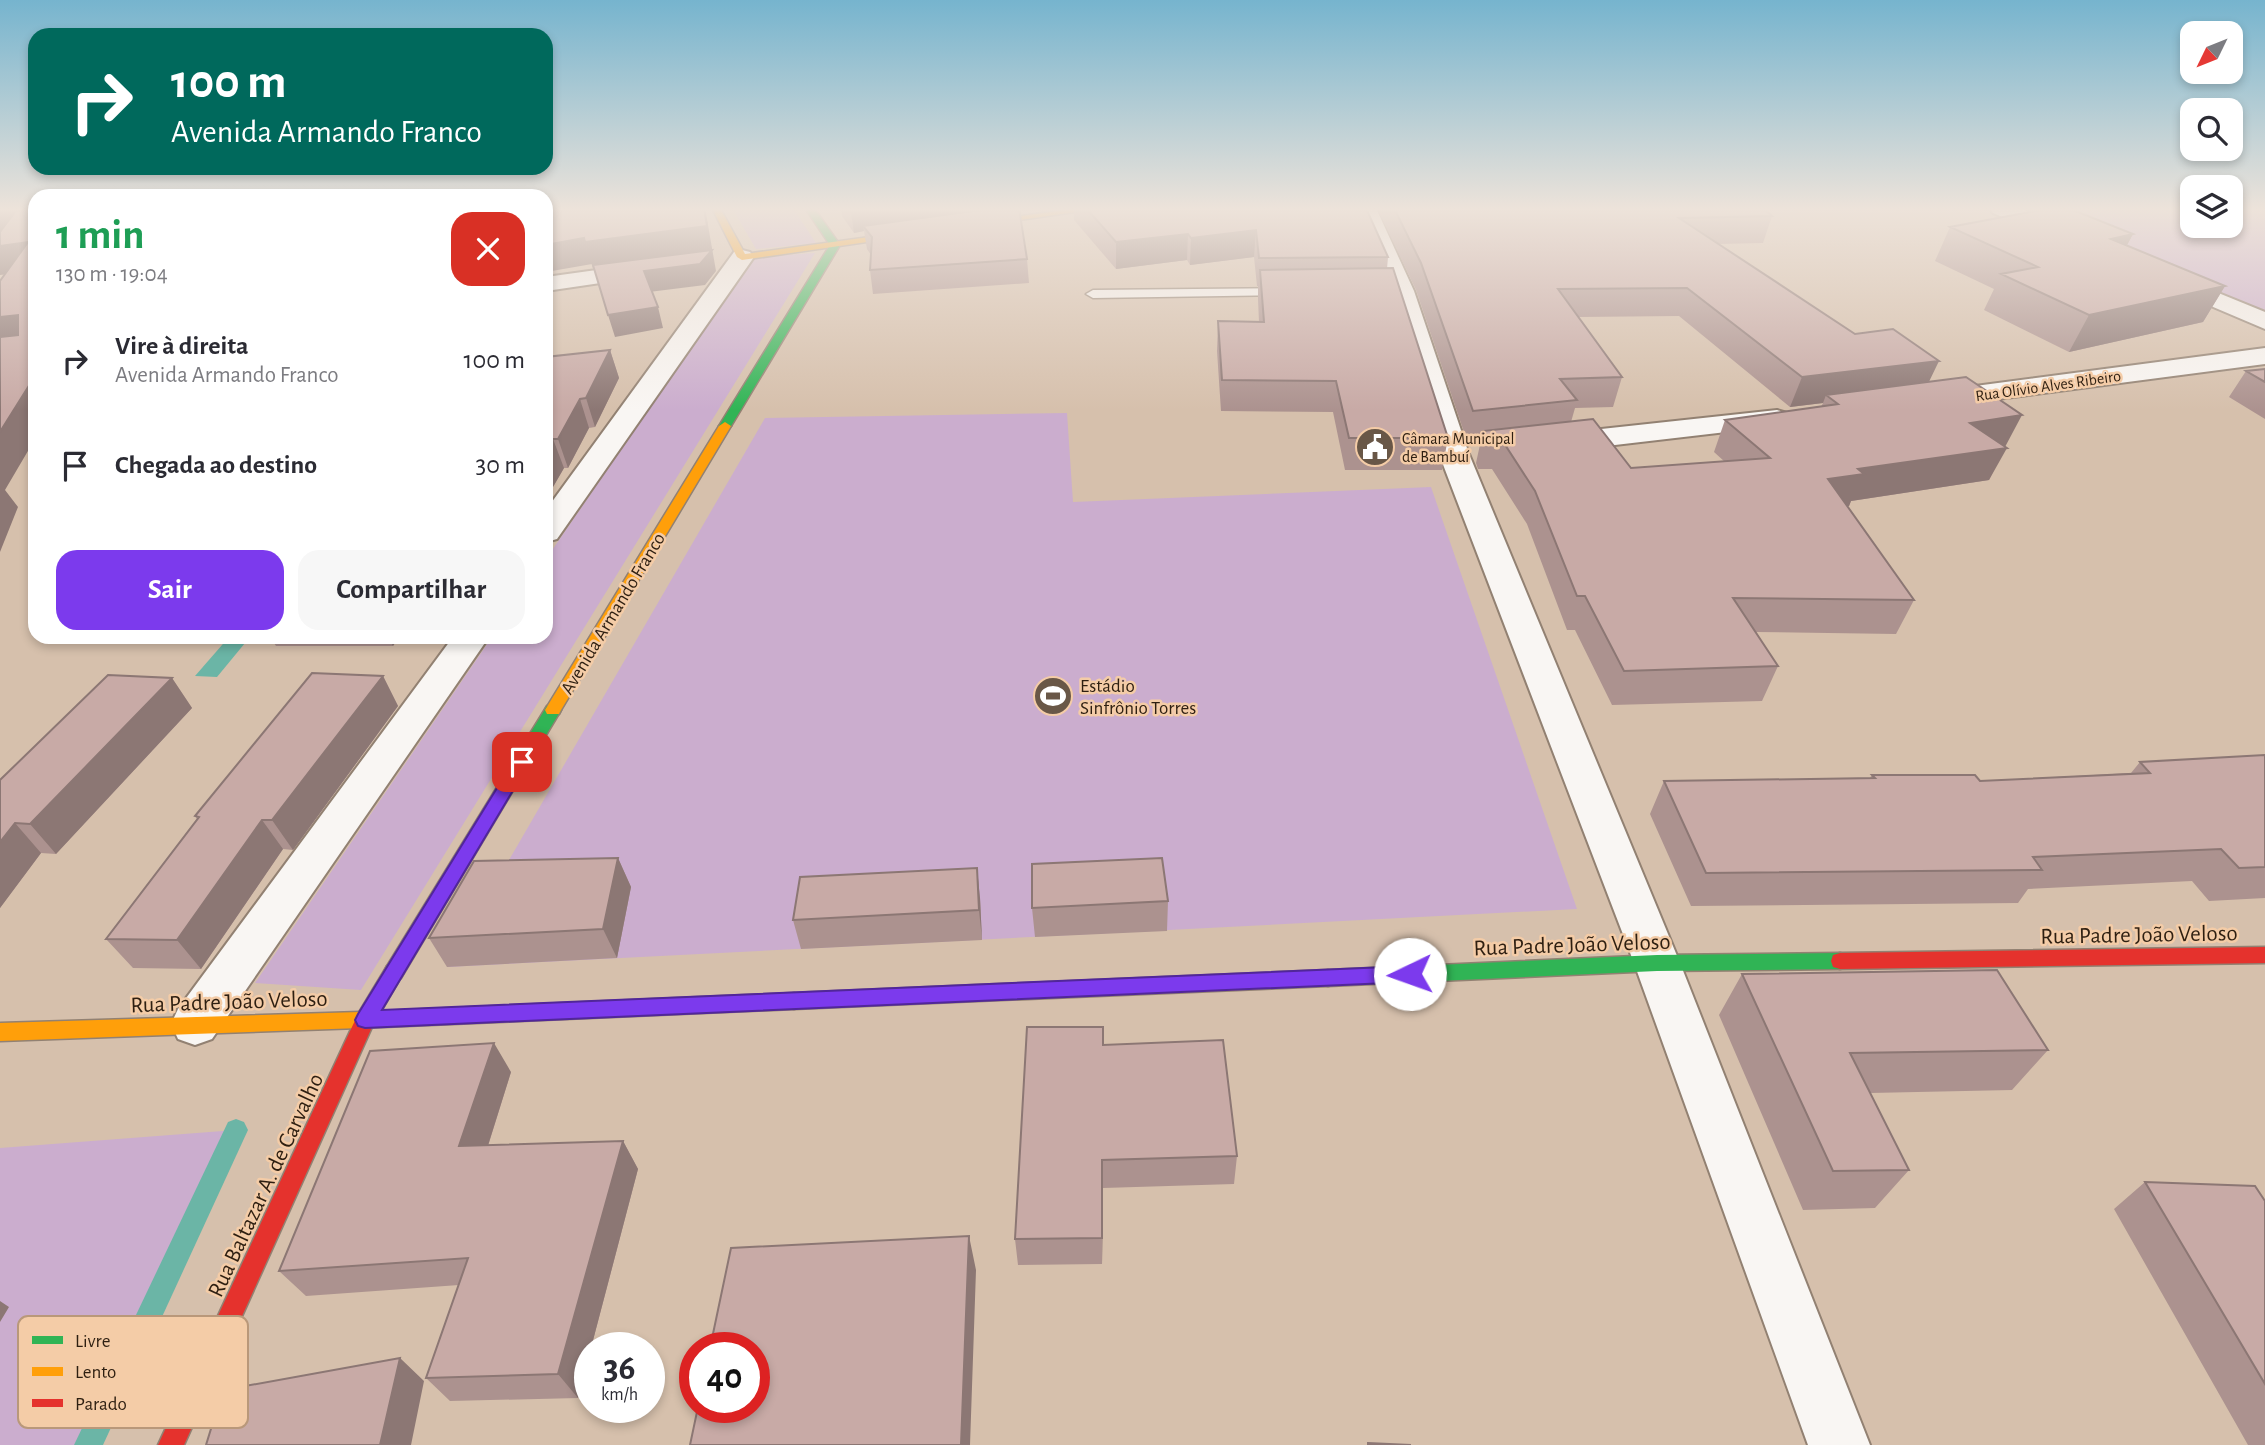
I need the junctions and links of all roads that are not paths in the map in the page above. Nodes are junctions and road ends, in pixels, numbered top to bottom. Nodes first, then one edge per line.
1 (609, 275) edge
2 (718, 275) edge
3 (817, 275) edge
4 (1390, 275) edge
5 (2158, 275) edge
6 (553, 283) edge
7 (1308, 292) edge
8 (1093, 294) dead end
9 (2265, 321) edge
10 (2265, 356) edge
11 (1911, 403) edge
12 (1801, 416) edge
13 (1524, 447) edge
14 (553, 522) edge
15 (466, 644) edge
16 (2265, 956) edge
17 (1657, 963) junction
18 (365, 1020) junction
19 (195, 1024) junction
20 (0, 1032) edge
21 (230, 1316) edge
22 (179, 1428) edge
23 (171, 1445) edge
24 (1839, 1445) edge

1 - 6 street
2 - 14 street
3 - 18 street, Avenida Armando Franco
4 - 17 street
5 - 9 street
7 - 8 lane
10 - 11 street, Rua Olívio Alves Ribeiro
12 - 13 street
15 - 19 street
16 - 17 street, Rua Padre João Veloso
17 - 18 street, Rua Padre João Veloso
17 - 24 street
18 - 19 street, Rua Padre João Veloso
18 - 21 street, Rua Baltazar A. de Carvalho
19 - 20 street, Rua Padre João Veloso
22 - 23 street, Rua Baltazar A. de Carvalho

